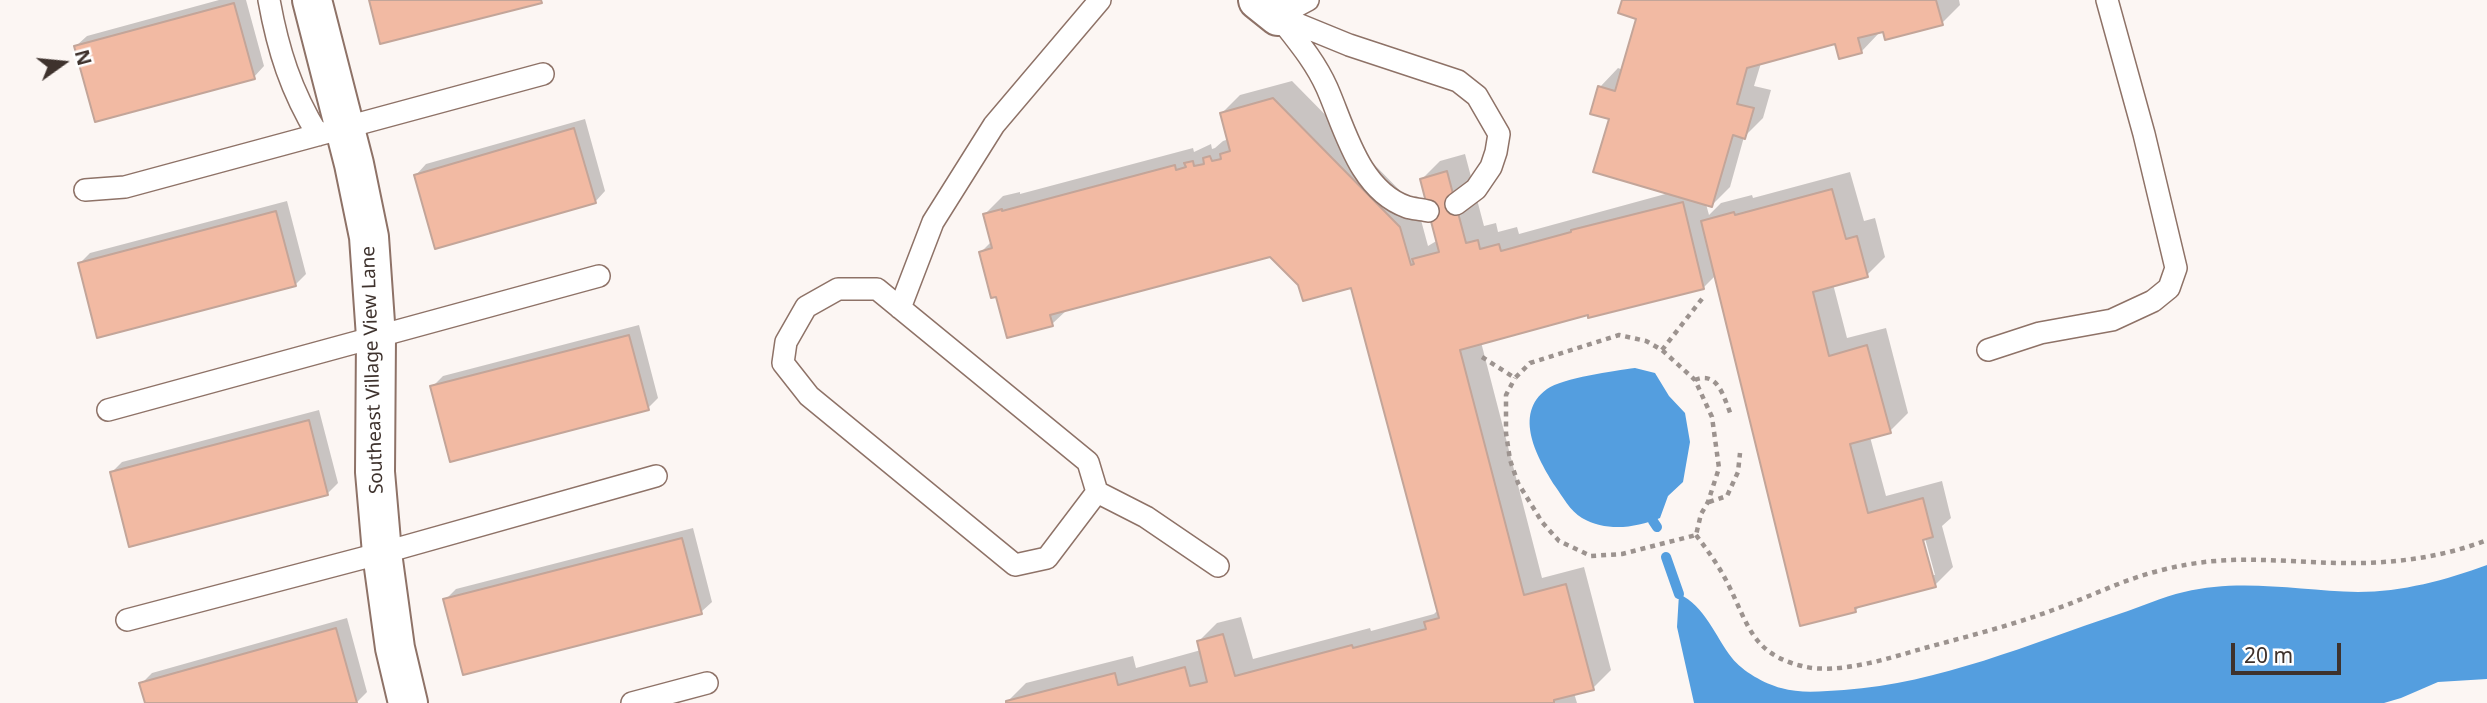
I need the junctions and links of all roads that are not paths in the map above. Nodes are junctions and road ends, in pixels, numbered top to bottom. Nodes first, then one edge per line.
1 (269, 0) edge
2 (312, 0) edge
3 (1100, 0) edge
4 (2107, 0) edge
5 (1281, 5) edge
6 (543, 74) dead end
7 (331, 131) junction
8 (85, 190) dead end
9 (1456, 204) dead end
10 (1428, 211) dead end
11 (599, 276) dead end
12 (901, 308) junction
13 (376, 337) junction
14 (1988, 350) dead end
15 (107, 410) dead end
16 (656, 476) dead end
17 (1097, 492) junction
18 (382, 553) junction
19 (1218, 566) dead end
20 (127, 620) dead end
21 (707, 683) dead end
22 (408, 703) edge
23 (632, 703) edge

1 - 7 lane
2 - 7 street, Southeast Village View Lane
3 - 12 lane
4 - 14 lane
5 - 9 lane
5 - 10 lane
6 - 7 lane
7 - 8 lane
7 - 13 street, Southeast Village View Lane
11 - 13 lane
12 - 17 lane
12 - 17 lane
13 - 15 lane
13 - 18 street, Southeast Village View Lane
16 - 18 lane
17 - 19 lane
18 - 20 lane
18 - 22 street, Southeast Village View Lane
21 - 23 lane

